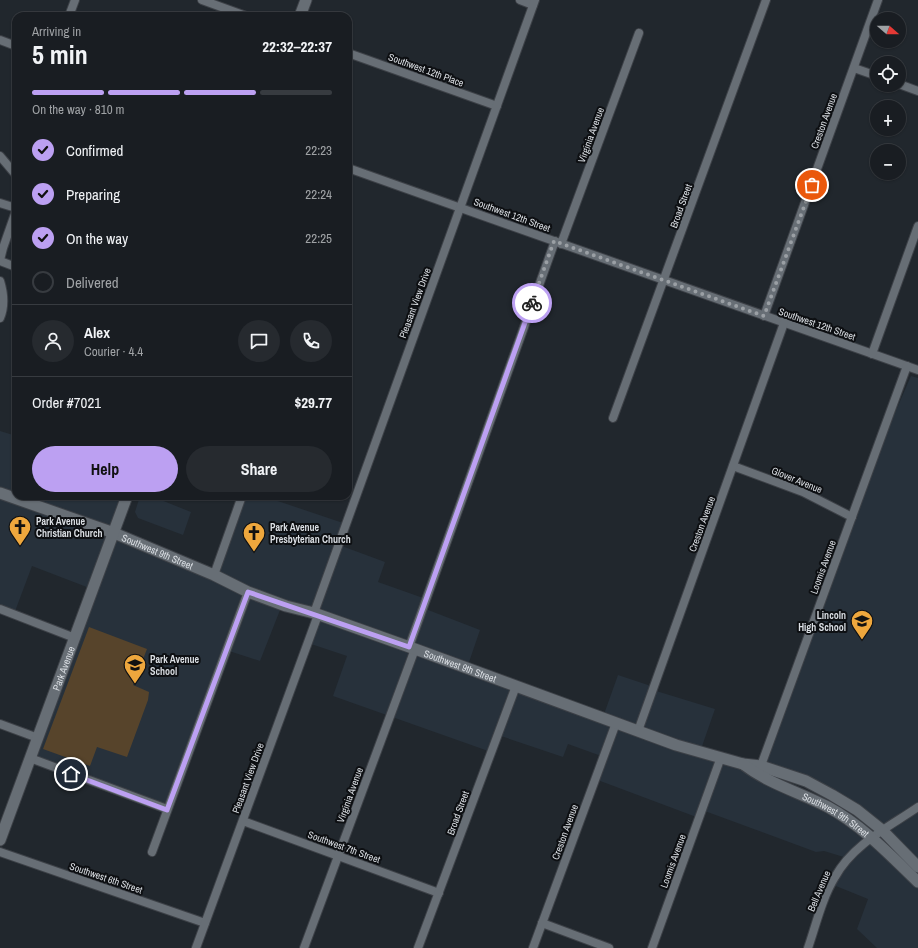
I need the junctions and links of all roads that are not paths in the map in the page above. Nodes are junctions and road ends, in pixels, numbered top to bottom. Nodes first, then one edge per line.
1 (75, 0) edge
2 (202, 0) edge
3 (306, 0) edge
4 (520, 0) edge
5 (766, 0) edge
6 (878, 0) edge
7 (534, 2) edge
8 (71, 12) edge
9 (235, 12) edge
10 (302, 12) edge
11 (639, 33) dead end
12 (0, 40) edge
13 (12, 44) edge
14 (352, 54) edge
15 (854, 68) junction
16 (870, 74) edge
17 (906, 87) edge
18 (918, 91) edge
19 (497, 106) junction
20 (0, 156) edge
21 (352, 169) edge
22 (12, 170) edge
23 (0, 203) edge
24 (460, 207) junction
25 (12, 208) edge
26 (12, 220) edge
27 (918, 226) edge
28 (558, 242) junction
29 (0, 261) edge
30 (12, 266) edge
31 (664, 280) junction
32 (0, 281) edge
33 (764, 316) junction
34 (0, 318) edge
35 (784, 323) junction
36 (872, 354) junction
37 (907, 366) junction
38 (918, 370) edge
39 (613, 418) dead end
40 (733, 466) junction
41 (0, 493) edge
42 (12, 497) edge
43 (20, 500) edge
44 (126, 500) edge
45 (241, 500) edge
46 (852, 517) junction
47 (114, 533) junction
48 (214, 575) junction
49 (248, 592) junction
50 (0, 609) edge
51 (316, 614) junction
52 (74, 638) junction
53 (412, 648) junction
54 (516, 686) junction
55 (616, 723) junction
56 (0, 724) edge
57 (638, 731) junction
58 (38, 738) junction
59 (30, 758) junction
60 (721, 758) junction
61 (759, 770) junction
62 (918, 807) edge
63 (167, 810) junction
64 (243, 821) junction
65 (882, 830) junction
66 (872, 838) junction
67 (0, 840) edge
68 (0, 852) edge
69 (152, 852) dead end
70 (338, 856) junction
71 (918, 867) edge
72 (918, 882) edge
73 (439, 893) junction
74 (205, 923) junction
75 (542, 923) junction
76 (196, 948) edge
77 (304, 948) edge
78 (418, 948) edge
79 (533, 948) edge
80 (609, 948) edge
81 (652, 948) edge
82 (808, 948) edge

1 - 8 street
2 - 9 street
3 - 10 main road
4 - 7 street
5 - 31 street, Broad Street
6 - 15 street, Creston Avenue
7 - 19 street, Pleasant View Drive
11 - 28 street, Virginia Avenue
12 - 13 street
14 - 19 street, Southwest 12th Place
15 - 16 street
15 - 33 street, Creston Avenue
17 - 18 street
19 - 24 street, Pleasant View Drive
20 - 22 street
21 - 24 street, Southwest 12th Street
23 - 25 street
24 - 28 street, Southwest 12th Street
24 - 51 street, Pleasant View Drive
26 - 29 street
27 - 36 street
28 - 31 street, Southwest 12th Street
28 - 53 street, Virginia Avenue
29 - 30 street
31 - 33 street, Southwest 12th Street
31 - 39 street, Broad Street
32 - 34 street
33 - 35 street, Southwest 12th Street
35 - 36 street, Southwest 12th Street
35 - 40 street, Creston Avenue
36 - 37 street, Southwest 12th Street
37 - 38 street, Southwest 12th Street
37 - 46 street, Loomis Avenue
40 - 46 street, Glover Avenue
40 - 57 street, Creston Avenue
41 - 42 main road, Southwest 9th Street
43 - 47 main road, Southwest 9th Street
44 - 47 main road, Park Avenue
45 - 48 street
46 - 61 street, Loomis Avenue
47 - 48 main road, Southwest 9th Street
47 - 52 main road, Park Avenue
48 - 49 main road, Southwest 9th Street
49 - 51 main road, Southwest 9th Street
49 - 63 street
50 - 52 street
51 - 53 main road, Southwest 9th Street
51 - 64 street, Pleasant View Drive
52 - 58 main road, Park Avenue
53 - 54 main road, Southwest 9th Street
53 - 70 street, Virginia Avenue
54 - 55 main road, Southwest 9th Street
54 - 73 street, Broad Street
55 - 57 main road, Southwest 9th Street
55 - 75 street, Creston Avenue
56 - 58 street
57 - 60 main road, Southwest 9th Street
58 - 59 main road, Park Avenue
59 - 63 street
59 - 67 main road, Park Avenue
60 - 61 main road, Southwest 9th Street
60 - 81 street, Loomis Avenue
61 - 65 main road, Southwest 9th Street
61 - 66 main road, Southwest 9th Street
62 - 65 street, Bell Avenue
63 - 69 street
64 - 70 street, Southwest 7th Street
64 - 74 street, Pleasant View Drive
65 - 66 street, Bell Avenue
65 - 71 main road, Southwest 9th Street
66 - 72 main road, Southwest 9th Street
66 - 82 street, Bell Avenue
68 - 74 street, Southwest 6th Street
70 - 73 street, Southwest 7th Street
70 - 77 street, Virginia Avenue
73 - 78 street, Broad Street
74 - 76 street, Pleasant View Drive
75 - 79 street, Creston Avenue
75 - 80 street

